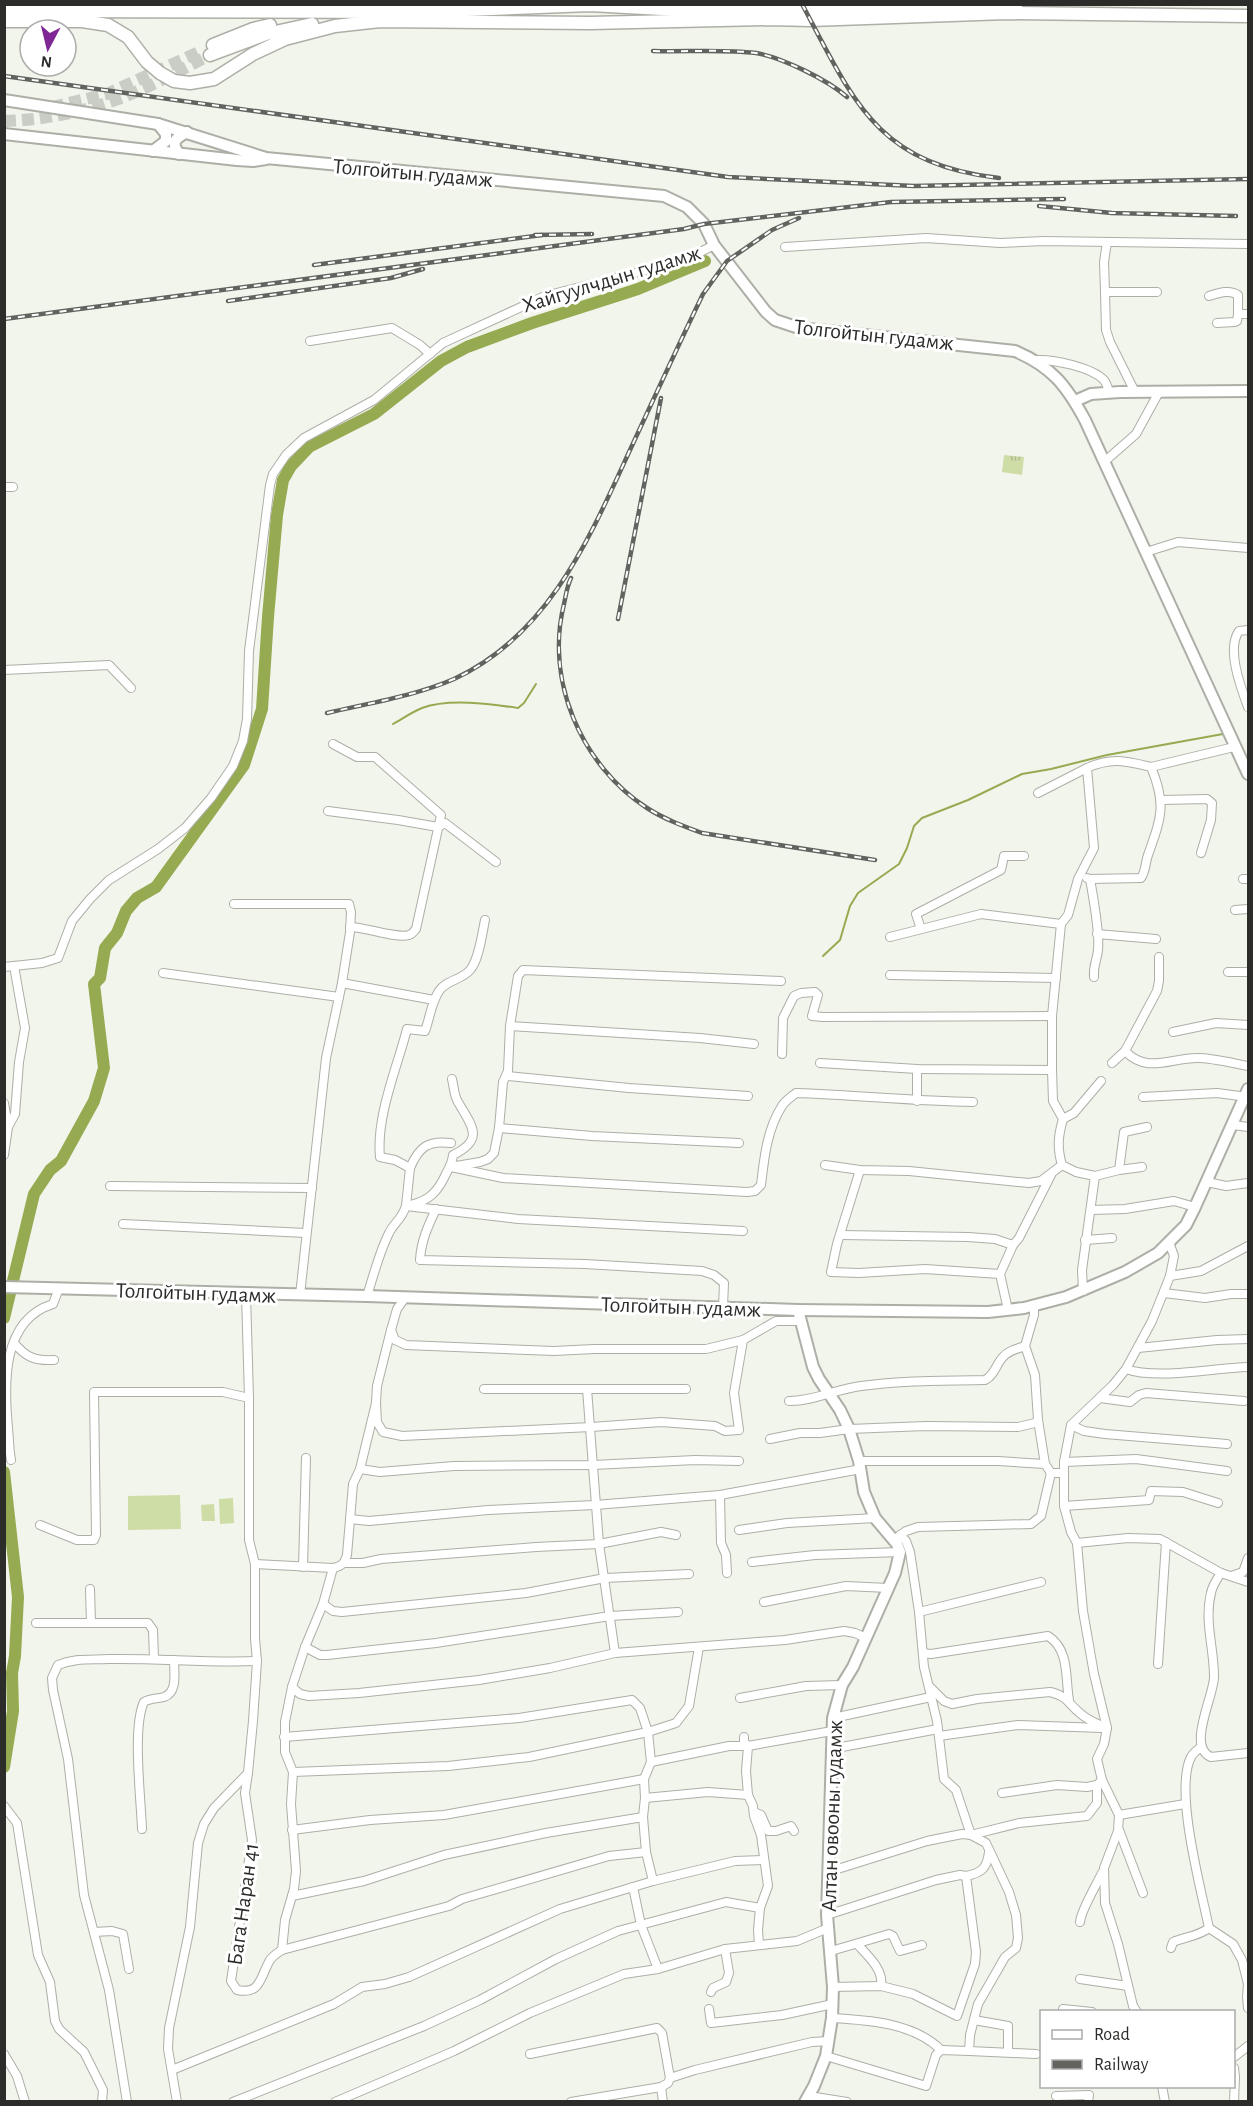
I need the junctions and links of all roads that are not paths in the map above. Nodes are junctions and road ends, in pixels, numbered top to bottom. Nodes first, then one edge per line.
1 (953, 5) edge
2 (1073, 5) edge
3 (1248, 7) edge
4 (248, 8) edge
5 (1012, 8) edge
6 (4, 11) edge
7 (323, 11) junction
8 (1248, 16) edge
9 (4, 21) edge
10 (335, 26) junction
11 (4, 100) edge
12 (158, 124) junction
13 (187, 132) junction
14 (4, 134) edge
15 (153, 151) junction
16 (179, 154) junction
17 (266, 158) junction
18 (1107, 242) junction
19 (1248, 244) edge
20 (714, 245) junction
21 (785, 247) dead end
22 (1105, 292) junction
23 (1157, 292) dead end
24 (1209, 296) dead end
25 (1248, 314) edge
26 (1238, 315) junction
27 (1217, 323) dead end
28 (310, 341) dead end
29 (430, 354) junction
30 (1036, 360) junction
31 (1248, 391) edge
32 (1135, 392) junction
33 (1159, 392) junction
34 (1109, 393) junction
35 (1075, 400) junction
36 (1104, 462) junction
37 (1248, 548) edge
38 (1146, 552) junction
39 (1248, 630) edge
40 (4, 670) edge
41 (131, 687) dead end
42 (1246, 695) edge
43 (1248, 707) edge
44 (333, 744) dead end
45 (1234, 747) junction
46 (1151, 767) junction
47 (1087, 768) junction
48 (1248, 770) edge
49 (1038, 794) dead end
50 (1161, 800) junction
51 (328, 811) dead end
52 (438, 827) junction
53 (1201, 853) dead end
54 (1024, 856) dead end
55 (496, 862) dead end
56 (1080, 875) junction
57 (1090, 879) junction
58 (234, 904) dead end
59 (1248, 909) edge
60 (1235, 910) dead end
61 (485, 920) dead end
62 (1061, 924) junction
63 (350, 927) junction
64 (921, 929) junction
65 (1096, 934) junction
66 (890, 937) dead end
67 (1156, 939) dead end
68 (1158, 957) dead end
69 (14, 966) junction
70 (4, 967) edge
71 (1228, 972) dead end
72 (1248, 972) edge
73 (162, 973) dead end
74 (890, 975) dead end
75 (1094, 977) dead end
76 (1056, 978) junction
77 (782, 981) dead end
78 (342, 983) junction
79 (339, 997) junction
80 (434, 1000) junction
81 (1052, 1016) junction
82 (1248, 1025) edge
83 (510, 1026) junction
84 (1173, 1032) dead end
85 (753, 1044) dead end
86 (1125, 1051) junction
87 (782, 1054) dead end
88 (820, 1063) dead end
89 (1112, 1063) dead end
90 (1248, 1066) edge
91 (917, 1069) junction
92 (1052, 1070) junction
93 (507, 1076) junction
94 (452, 1079) dead end
95 (1101, 1081) dead end
96 (1247, 1094) edge
97 (748, 1096) dead end
98 (1143, 1097) dead end
99 (917, 1101) junction
100 (973, 1102) dead end
101 (4, 1103) edge
102 (1063, 1119) junction
103 (1233, 1125) junction
104 (1147, 1126) dead end
105 (8, 1127) junction
106 (1248, 1127) edge
107 (499, 1128) junction
108 (451, 1143) dead end
109 (739, 1143) dead end
110 (4, 1155) edge
111 (1062, 1165) junction
112 (825, 1166) dead end
113 (451, 1167) junction
114 (1142, 1167) dead end
115 (410, 1168) junction
116 (860, 1170) junction
117 (1119, 1170) junction
118 (1052, 1173) junction
119 (1095, 1176) junction
120 (1207, 1182) junction
121 (1248, 1183) edge
122 (110, 1186) dead end
123 (312, 1188) junction
124 (406, 1206) junction
125 (1195, 1207) junction
126 (436, 1209) junction
127 (1091, 1210) junction
128 (123, 1224) dead end
129 (742, 1231) dead end
130 (306, 1233) junction
131 (841, 1235) junction
132 (1112, 1238) dead end
133 (1085, 1240) junction
134 (1169, 1242) junction
135 (1013, 1245) junction
136 (1248, 1246) edge
137 (1000, 1274) junction
138 (1170, 1276) junction
139 (4, 1287) edge
140 (54, 1288) junction
141 (1083, 1291) junction
142 (1164, 1293) junction
143 (1248, 1293) edge
144 (246, 1294) junction
145 (300, 1295) junction
146 (368, 1296) junction
147 (405, 1298) junction
148 (1034, 1306) junction
149 (723, 1307) junction
150 (1008, 1310) junction
151 (799, 1316) junction
152 (391, 1330) junction
153 (1248, 1339) edge
154 (743, 1340) junction
155 (14, 1343) junction
156 (1025, 1346) junction
157 (1138, 1348) junction
158 (54, 1360) dead end
159 (1248, 1367) edge
160 (1126, 1369) junction
161 (484, 1389) dead end
162 (588, 1389) junction
163 (686, 1389) dead end
164 (828, 1393) junction
165 (249, 1398) junction
166 (1100, 1398) junction
167 (789, 1401) dead end
168 (1244, 1401) dead end
169 (376, 1403) junction
170 (1038, 1420) junction
171 (1071, 1425) junction
172 (591, 1427) junction
173 (849, 1429) junction
174 (770, 1439) dead end
175 (1227, 1444) dead end
176 (306, 1458) dead end
177 (11, 1460) dead end
178 (739, 1461) dead end
179 (1064, 1462) junction
180 (1045, 1464) junction
181 (593, 1465) junction
182 (860, 1465) junction
183 (360, 1469) junction
184 (1227, 1471) dead end
185 (1051, 1473) junction
186 (1063, 1473) junction
187 (720, 1494) junction
188 (1218, 1503) dead end
189 (595, 1505) junction
190 (1064, 1506) junction
191 (875, 1518) junction
192 (350, 1519) junction
193 (40, 1525) dead end
194 (739, 1530) dead end
195 (676, 1535) dead end
196 (897, 1538) junction
197 (1166, 1542) junction
198 (1077, 1543) junction
199 (599, 1544) junction
200 (900, 1552) junction
201 (1248, 1558) edge
202 (752, 1562) dead end
203 (344, 1563) junction
204 (255, 1564) junction
205 (303, 1567) junction
206 (333, 1568) junction
207 (727, 1573) dead end
208 (1221, 1573) junction
209 (689, 1574) dead end
210 (1231, 1576) junction
211 (605, 1578) junction
212 (1041, 1582) dead end
213 (1248, 1582) edge
214 (90, 1588) dead end
215 (888, 1588) junction
216 (764, 1602) dead end
217 (323, 1604) junction
218 (678, 1612) dead end
219 (919, 1612) junction
220 (610, 1617) junction
221 (36, 1623) dead end
222 (91, 1623) junction
223 (866, 1638) junction
224 (305, 1647) junction
225 (699, 1647) junction
226 (615, 1653) junction
227 (923, 1653) junction
228 (154, 1659) junction
229 (174, 1660) junction
230 (257, 1661) junction
231 (1158, 1664) dead end
232 (842, 1685) junction
233 (292, 1686) junction
234 (928, 1686) junction
235 (931, 1697) junction
236 (740, 1698) dead end
237 (1069, 1700) junction
238 (833, 1718) junction
239 (1107, 1728) junction
240 (832, 1731) junction
241 (648, 1732) junction
242 (939, 1732) junction
243 (284, 1737) junction
244 (744, 1737) dead end
245 (748, 1746) junction
246 (1201, 1747) junction
247 (831, 1749) junction
248 (1248, 1753) edge
249 (651, 1762) junction
250 (293, 1772) junction
251 (248, 1773) junction
252 (644, 1779) junction
253 (1100, 1782) junction
254 (1002, 1793) dead end
255 (748, 1795) junction
256 (645, 1798) junction
257 (1185, 1803) junction
258 (4, 1806) edge
259 (754, 1812) junction
260 (1119, 1815) junction
261 (644, 1817) junction
262 (142, 1829) dead end
263 (292, 1830) junction
264 (1119, 1830) junction
265 (794, 1831) dead end
266 (970, 1835) junction
267 (990, 1851) junction
268 (646, 1852) junction
269 (763, 1860) junction
270 (1104, 1868) junction
271 (828, 1872) junction
272 (966, 1876) junction
273 (653, 1881) junction
274 (633, 1887) junction
275 (1143, 1893) dead end
276 (292, 1896) junction
277 (760, 1908) junction
278 (827, 1914) junction
279 (1080, 1922) dead end
280 (641, 1925) junction
281 (828, 1928) junction
282 (1209, 1928) junction
283 (94, 1932) junction
284 (759, 1945) junction
285 (858, 1945) junction
286 (922, 1945) dead end
287 (1171, 1948) dead end
288 (725, 1949) junction
289 (282, 1950) junction
290 (831, 1952) junction
291 (129, 1969) dead end
292 (658, 1969) junction
293 (1080, 1979) dead end
294 (1248, 1984) edge
295 (881, 1986) junction
296 (1128, 1986) junction
297 (833, 1987) junction
298 (711, 1992) dead end
299 (833, 2004) junction
300 (1248, 2008) edge
301 (709, 2009) dead end
302 (1063, 2009) dead end
303 (1073, 2010) edge
304 (1136, 2010) edge
305 (832, 2018) junction
306 (974, 2020) junction
307 (829, 2041) junction
308 (1248, 2046) edge
309 (941, 2050) junction
310 (969, 2051) junction
311 (1008, 2052) junction
312 (4, 2054) edge
313 (530, 2054) dead end
314 (1036, 2054) dead end
315 (1235, 2055) edge
316 (826, 2056) junction
317 (172, 2070) junction
318 (670, 2078) junction
319 (661, 2087) junction
320 (1056, 2096) dead end
321 (807, 2098) edge
322 (25, 2102) edge
323 (102, 2102) edge
324 (127, 2102) edge
325 (177, 2102) edge
326 (233, 2102) edge
327 (335, 2102) edge
328 (571, 2102) edge
329 (663, 2102) edge
330 (848, 2102) edge
331 (1088, 2102) edge

1 - 5 highway
1 - 7 highway
2 - 3 highway
2 - 5 highway
4 - 6 highway
4 - 7 highway
5 - 8 highway
5 - 10 highway
7 - 10 highway
9 - 10 highway
11 - 12 main road, Толгойтын гудамж
12 - 13 main road, Толгойтын гудамж
12 - 15 main road
13 - 16 main road
13 - 17 main road, Толгойтын гудамж
14 - 15 main road, Толгойтын гудамж
15 - 16 main road, Толгойтын гудамж
16 - 17 main road, Толгойтын гудамж
17 - 20 main road, Толгойтын гудамж
18 - 19 street
18 - 21 street
18 - 22 street
20 - 29 street, Хайгуулчдын гудамж
20 - 30 main road, Толгойтын гудамж
22 - 23 street
22 - 32 street
24 - 26 street
25 - 26 street
26 - 27 street
28 - 29 street
29 - 69 street, Хайгуулчдын гудамж
30 - 34 street
30 - 35 main road, Толгойтын гудамж
31 - 33 main road
32 - 33 main road
32 - 34 main road
33 - 36 street
34 - 35 main road
35 - 36 main road, Толгойтын гудамж
36 - 38 main road, Толгойтын гудамж
37 - 38 street
38 - 45 main road, Толгойтын гудамж
39 - 42 street
40 - 41 street
42 - 43 street
44 - 52 street
45 - 46 street
45 - 48 main road, Толгойтын гудамж
46 - 47 street
46 - 50 street
47 - 49 street
47 - 56 street
50 - 53 street
50 - 57 street
51 - 52 street
52 - 55 street
52 - 63 street
54 - 64 street
56 - 57 street
56 - 62 street
57 - 65 street
58 - 63 street
59 - 60 street
61 - 80 street
62 - 64 street
62 - 76 street
63 - 78 street
64 - 66 street
65 - 67 street
65 - 75 street
68 - 86 street
69 - 70 street
69 - 105 street
71 - 72 street
73 - 79 street
74 - 76 street
76 - 81 street
77 - 83 street
78 - 79 street
78 - 80 street
79 - 123 street
80 - 115 street
81 - 87 street
81 - 92 street
82 - 84 street
83 - 85 street
83 - 93 street
86 - 89 street
86 - 90 street
88 - 91 street
91 - 92 street
91 - 99 street
92 - 102 street
93 - 97 street
93 - 107 street
94 - 113 street
95 - 102 street
96 - 98 street
96 - 103 main road, Толгойтын гудамж
99 - 100 street
99 - 113 street
101 - 105 street
102 - 111 street
103 - 106 street
103 - 120 main road, Толгойтын гудамж
104 - 117 street
105 - 110 street
107 - 109 street
107 - 113 street
108 - 115 street
111 - 118 street
111 - 119 street
112 - 116 street
113 - 124 street
114 - 117 street
115 - 124 street
116 - 118 street
116 - 131 street
117 - 119 street
118 - 135 street
119 - 127 street
120 - 121 street
120 - 125 main road, Толгойтын гудамж
122 - 123 street
123 - 130 street
124 - 126 street
124 - 146 street
125 - 127 street
125 - 134 main road, Толгойтын гудамж
126 - 129 street
126 - 149 street
127 - 133 street
128 - 130 street
130 - 145 street
131 - 135 street
131 - 137 street
132 - 133 street
133 - 141 street
134 - 138 street
134 - 141 main road, Толгойтын гудамж
135 - 137 street
136 - 138 street
137 - 150 street
138 - 142 street
139 - 140 main road, Толгойтын гудамж
140 - 144 main road, Толгойтын гудамж
140 - 155 street
141 - 148 main road, Толгойтын гудамж
142 - 143 street
142 - 157 street
144 - 145 main road, Толгойтын гудамж
144 - 165 street
145 - 146 main road, Толгойтын гудамж
146 - 147 main road, Толгойтын гудамж
147 - 149 main road, Толгойтын гудамж
147 - 152 street
148 - 150 main road, Толгойтын гудамж
148 - 156 street
149 - 151 main road, Толгойтын гудамж
150 - 151 main road, Толгойтын гудамж
151 - 154 street
151 - 164 main road
152 - 154 street
152 - 169 street
153 - 157 street
154 - 172 street
155 - 158 street
155 - 177 street
156 - 164 street
156 - 170 street
157 - 160 street
159 - 160 street
160 - 166 street
161 - 162 street
162 - 163 street
162 - 172 street
164 - 167 street
164 - 173 main road
165 - 193 street
165 - 204 street
166 - 168 street
166 - 171 street
169 - 172 street
169 - 183 street
170 - 173 street
170 - 180 street
171 - 175 street
171 - 179 street
172 - 181 street
173 - 174 street
173 - 182 main road
176 - 205 street
178 - 181 street
179 - 184 street
179 - 186 street
180 - 182 street
180 - 185 street
181 - 183 street
181 - 189 street
182 - 187 street
182 - 191 main road
183 - 192 street
185 - 186 street
185 - 196 street
186 - 190 street
187 - 189 street
187 - 207 street
188 - 190 street
189 - 192 street
189 - 199 street
190 - 198 street
191 - 194 street
191 - 196 main road
192 - 203 street
195 - 199 street
196 - 200 main road
196 - 219 street
197 - 198 street
197 - 208 street
197 - 231 street
198 - 239 street
199 - 203 street
199 - 211 street
200 - 202 street
200 - 215 main road, Алтан овооны гудамж
201 - 210 street
203 - 206 street
204 - 205 street
204 - 230 street
205 - 206 street
206 - 217 street
208 - 210 street
208 - 246 street
209 - 211 street
210 - 213 street
211 - 217 street
211 - 220 street
212 - 219 street
214 - 222 street
215 - 216 street
215 - 223 main road, Алтан овооны гудамж
217 - 224 street
218 - 220 street
219 - 227 street
220 - 224 street
220 - 226 street
221 - 222 street
222 - 228 street
223 - 225 street
223 - 232 main road, Алтан овооны гудамж
224 - 233 street
225 - 226 street
225 - 241 street
226 - 233 street
227 - 234 street
227 - 237 street
228 - 229 street
228 - 283 street
229 - 230 street
229 - 262 street
230 - 251 street
232 - 236 street
232 - 238 main road, Алтан овооны гудамж
233 - 243 street
234 - 235 street
234 - 237 street
235 - 238 street
235 - 242 street
237 - 239 street
238 - 240 main road, Алтан овооны гудамж
239 - 242 street
239 - 253 street
240 - 245 street
240 - 247 main road, Алтан овооны гудамж
241 - 243 street
241 - 249 street
241 - 250 street
242 - 247 street
242 - 266 street
243 - 250 street
244 - 245 street
245 - 249 street
245 - 255 street
246 - 248 street
246 - 257 street
247 - 271 main road, Алтан овооны гудамж
249 - 252 street
250 - 263 street, Бага Наран 41
251 - 289 street, Бага Наран 41
251 - 317 street
252 - 256 street
252 - 263 street
253 - 254 street
253 - 260 street
253 - 266 street
255 - 256 street
255 - 259 street
256 - 261 street
257 - 260 street
257 - 282 street
258 - 323 street
259 - 265 street
259 - 269 street
260 - 264 street
261 - 268 street
261 - 276 street
263 - 276 street, Бага Наран 41
264 - 270 street
264 - 275 street
266 - 267 street
266 - 271 street
267 - 272 street
267 - 306 street
268 - 273 street
268 - 289 street
269 - 273 street
269 - 277 street
270 - 279 street
270 - 296 street
271 - 278 main road, Алтан овооны гудамж
272 - 278 street
272 - 295 street
273 - 274 street
274 - 280 street
274 - 317 street
276 - 289 street, Бага Наран 41
277 - 280 street
277 - 284 street
278 - 281 main road, Алтан овооны гудамж
280 - 292 street
280 - 326 street
281 - 284 street
281 - 290 main road, Алтан овооны гудамж
282 - 287 street
282 - 294 street
283 - 291 street
283 - 324 street
284 - 288 street
285 - 286 street
285 - 290 street
285 - 295 street
288 - 292 street
288 - 298 street
290 - 297 main road, Алтан овооны гудамж
292 - 327 street
293 - 296 street
294 - 300 street
295 - 297 street
296 - 304 street
297 - 299 main road, Алтан овооны гудамж
299 - 301 street
299 - 305 main road, Алтан овооны гудамж
302 - 303 street
305 - 307 main road, Алтан овооны гудамж
305 - 309 street
306 - 310 street
306 - 311 street
307 - 316 main road, Алтан овооны гудамж
307 - 318 street
308 - 315 street
309 - 310 street
309 - 316 street
310 - 311 street
311 - 314 street
312 - 322 street
313 - 318 street
316 - 321 main road, Алтан овооны гудамж
317 - 325 street
318 - 319 street
319 - 328 street
319 - 329 street
320 - 331 street
321 - 330 street

